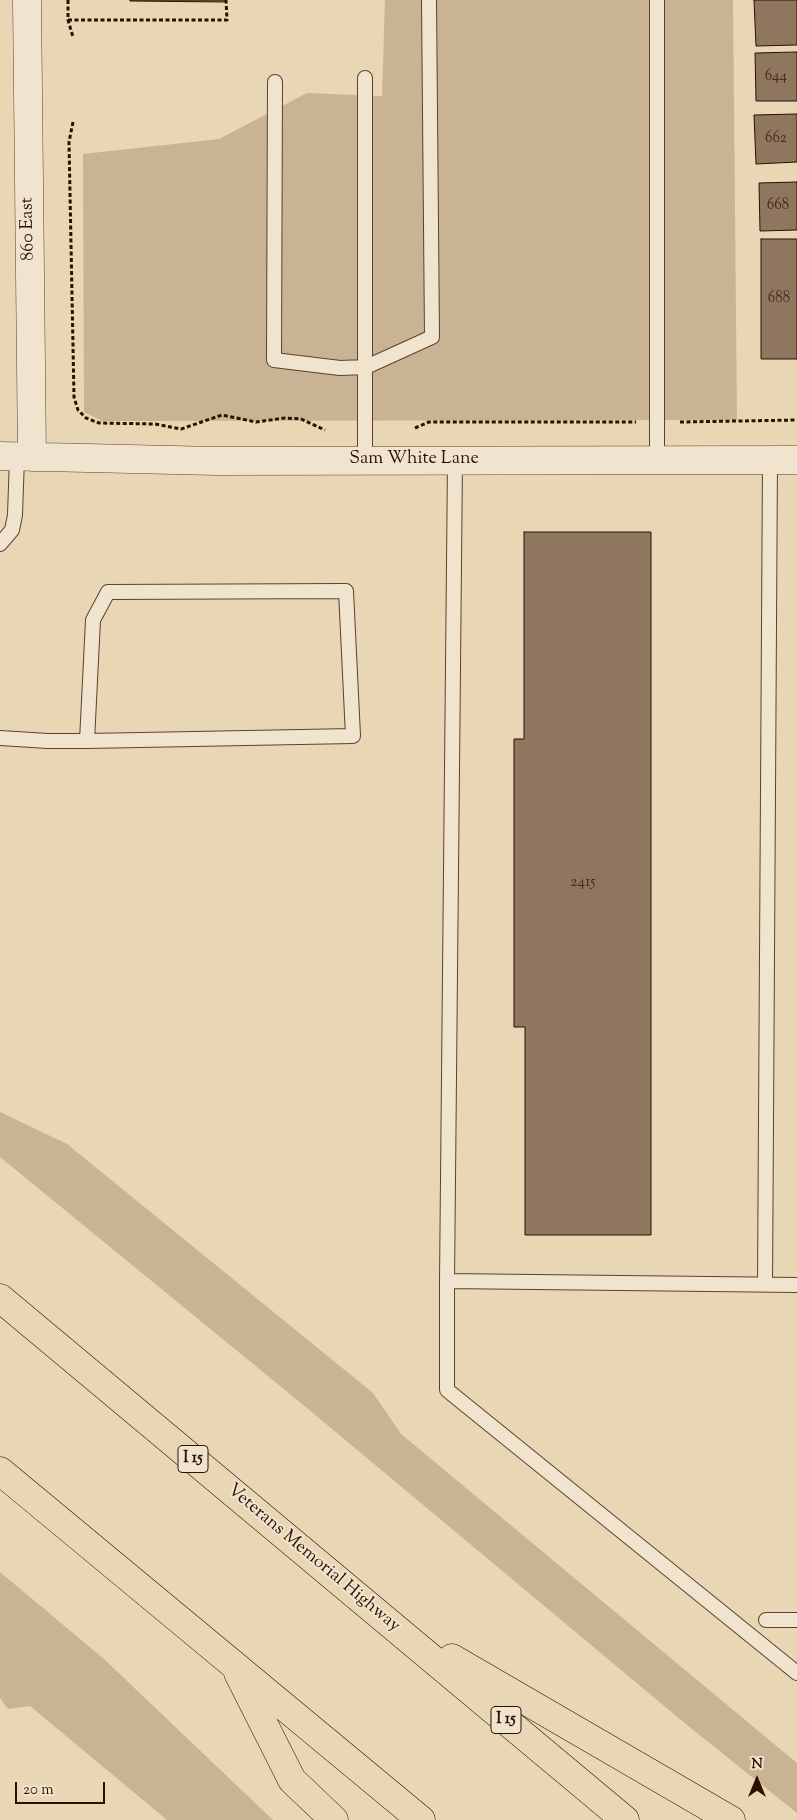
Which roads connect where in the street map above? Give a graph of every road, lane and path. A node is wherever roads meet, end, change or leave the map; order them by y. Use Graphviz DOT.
graph roads {
  1 [pos="27,0"];
  2 [pos="68,0"];
  3 [pos="226,0"];
  4 [pos="429,0"];
  5 [pos="657,0"];
  6 [pos="68,20"];
  7 [pos="73,37"];
  8 [pos="365,78"];
  9 [pos="275,82"];
  10 [pos="73,122"];
  11 [pos="366,367"];
  12 [pos="797,420"];
  13 [pos="657,422"];
  14 [pos="416,428"];
  15 [pos="325,430"];
  16 [pos="16,457"];
  17 [pos="657,459"];
  18 [pos="365,460"];
  19 [pos="454,460"];
  20 [pos="770,460"];
  21 [pos="797,460"];
  22 [pos="0,544"];
  23 [pos="0,738"];
  24 [pos="88,740"];
  25 [pos="446,1281"];
  26 [pos="764,1284"];
  27 [pos="797,1285"];
  28 [pos="0,1298"];
  29 [pos="0,1471"];
  30 [pos="386,1620"];
  31 [pos="766,1620"];
  32 [pos="797,1620"];
  33 [pos="233,1663"];
  34 [pos="797,1673"];
  35 [pos="334,1820"];
  36 [pos="421,1820"];
  37 [pos="626,1820"];
  38 [pos="731,1820"];
  1 -- 16 [label="street, 860 East"];
  2 -- 6 [label="path"];
  3 -- 6 [label="path"];
  4 -- 11 [label="lane"];
  5 -- 13 [label="lane"];
  6 -- 7 [label="path"];
  8 -- 11 [label="lane"];
  9 -- 11 [label="lane"];
  10 -- 15 [label="path"];
  11 -- 18 [label="lane"];
  12 -- 13 [label="path"];
  13 -- 14 [label="path"];
  13 -- 17 [label="lane"];
  16 -- 18 [label="street, Sam White Lane"];
  16 -- 22 [label="lane"];
  17 -- 19 [label="street, Sam White Lane"];
  17 -- 20 [label="street, Sam White Lane"];
  18 -- 19 [label="street, Sam White Lane"];
  19 -- 25 [label="lane"];
  20 -- 21 [label="street, Sam White Lane"];
  20 -- 26 [label="lane"];
  23 -- 24 [label="lane"];
  24 -- 24 [label="lane"];
  25 -- 26 [label="lane"];
  25 -- 34 [label="lane"];
  26 -- 27 [label="lane"];
  28 -- 30 [label="highway, Veterans Memorial Highway / I 15"];
  29 -- 33 [label="highway"];
  30 -- 37 [label="highway, Veterans Memorial Highway / I 15"];
  30 -- 38 [label="highway"];
  31 -- 32 [label="lane"];
  33 -- 35 [label="highway"];
  33 -- 36 [label="highway"];
}
